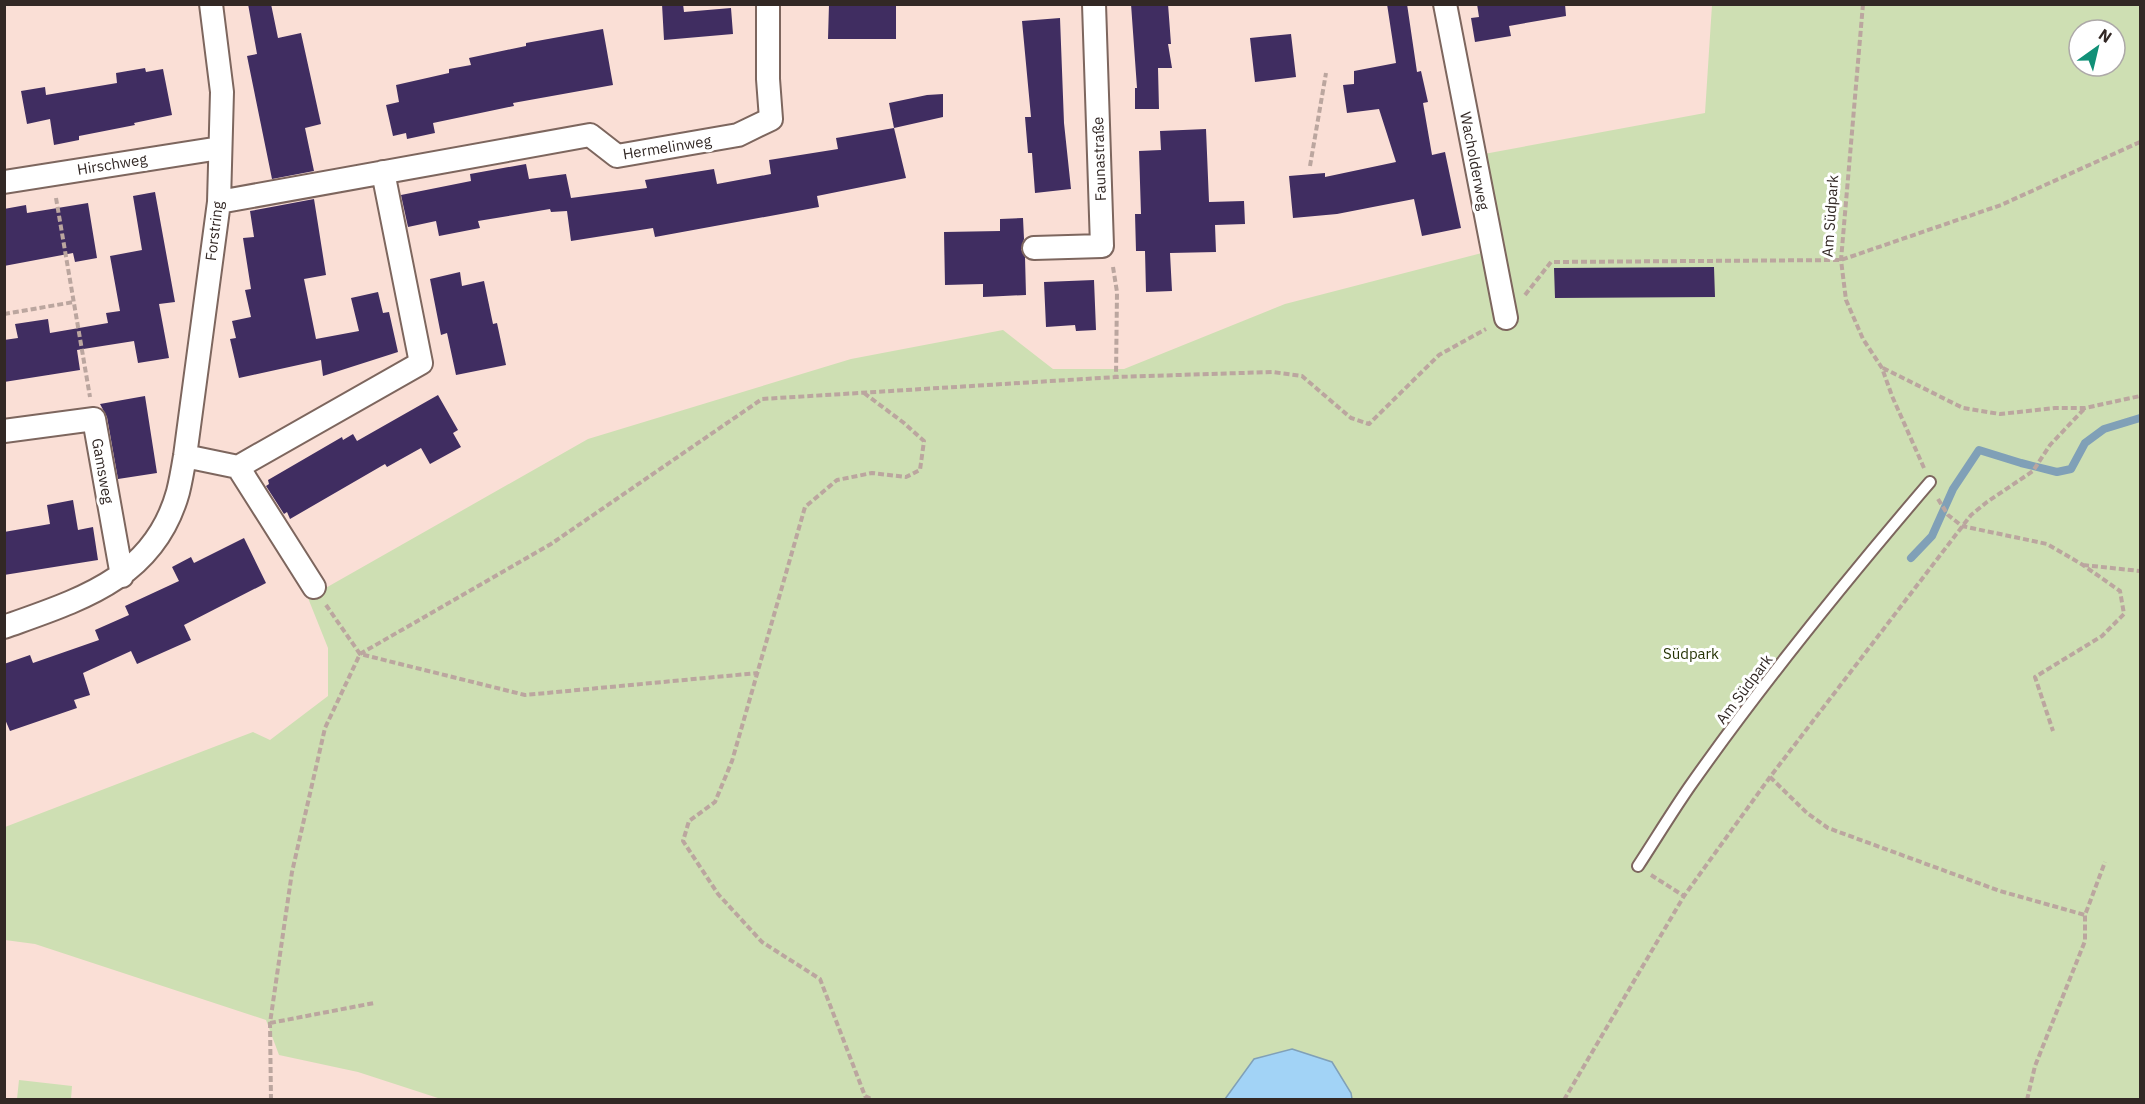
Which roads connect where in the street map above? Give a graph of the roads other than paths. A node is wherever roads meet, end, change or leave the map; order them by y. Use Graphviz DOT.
graph roads {
  1 [pos="211,4"];
  2 [pos="768,4"];
  3 [pos="1094,4"];
  4 [pos="1445,4"];
  5 [pos="220,148"];
  6 [pos="383,172"];
  7 [pos="4,182"];
  8 [pos="219,202"];
  9 [pos="1034,248"];
  10 [pos="1506,318"];
  11 [pos="4,431"];
  12 [pos="185,456"];
  13 [pos="238,467"];
  14 [pos="1930,482"];
  15 [pos="122,576"];
  16 [pos="314,587"];
  17 [pos="4,627"];
  18 [pos="1638,866"];
  1 -- 5 [label="street, Forstring"];
  2 -- 6 [label="street, Hermelinweg"];
  3 -- 9 [label="street, Faunastraße"];
  4 -- 10 [label="street, Wacholderweg"];
  5 -- 7 [label="street, Hirschweg"];
  5 -- 8 [label="street, Forstring"];
  6 -- 8 [label="street, Hermelinweg"];
  6 -- 13 [label="street"];
  8 -- 12 [label="street, Forstring"];
  11 -- 15 [label="street, Gamsweg"];
  12 -- 13 [label="street"];
  12 -- 15 [label="street, Forstring"];
  13 -- 16 [label="street"];
  14 -- 18 [label="lane, Am Südpark"];
  15 -- 17 [label="street, Forstring"];
}
